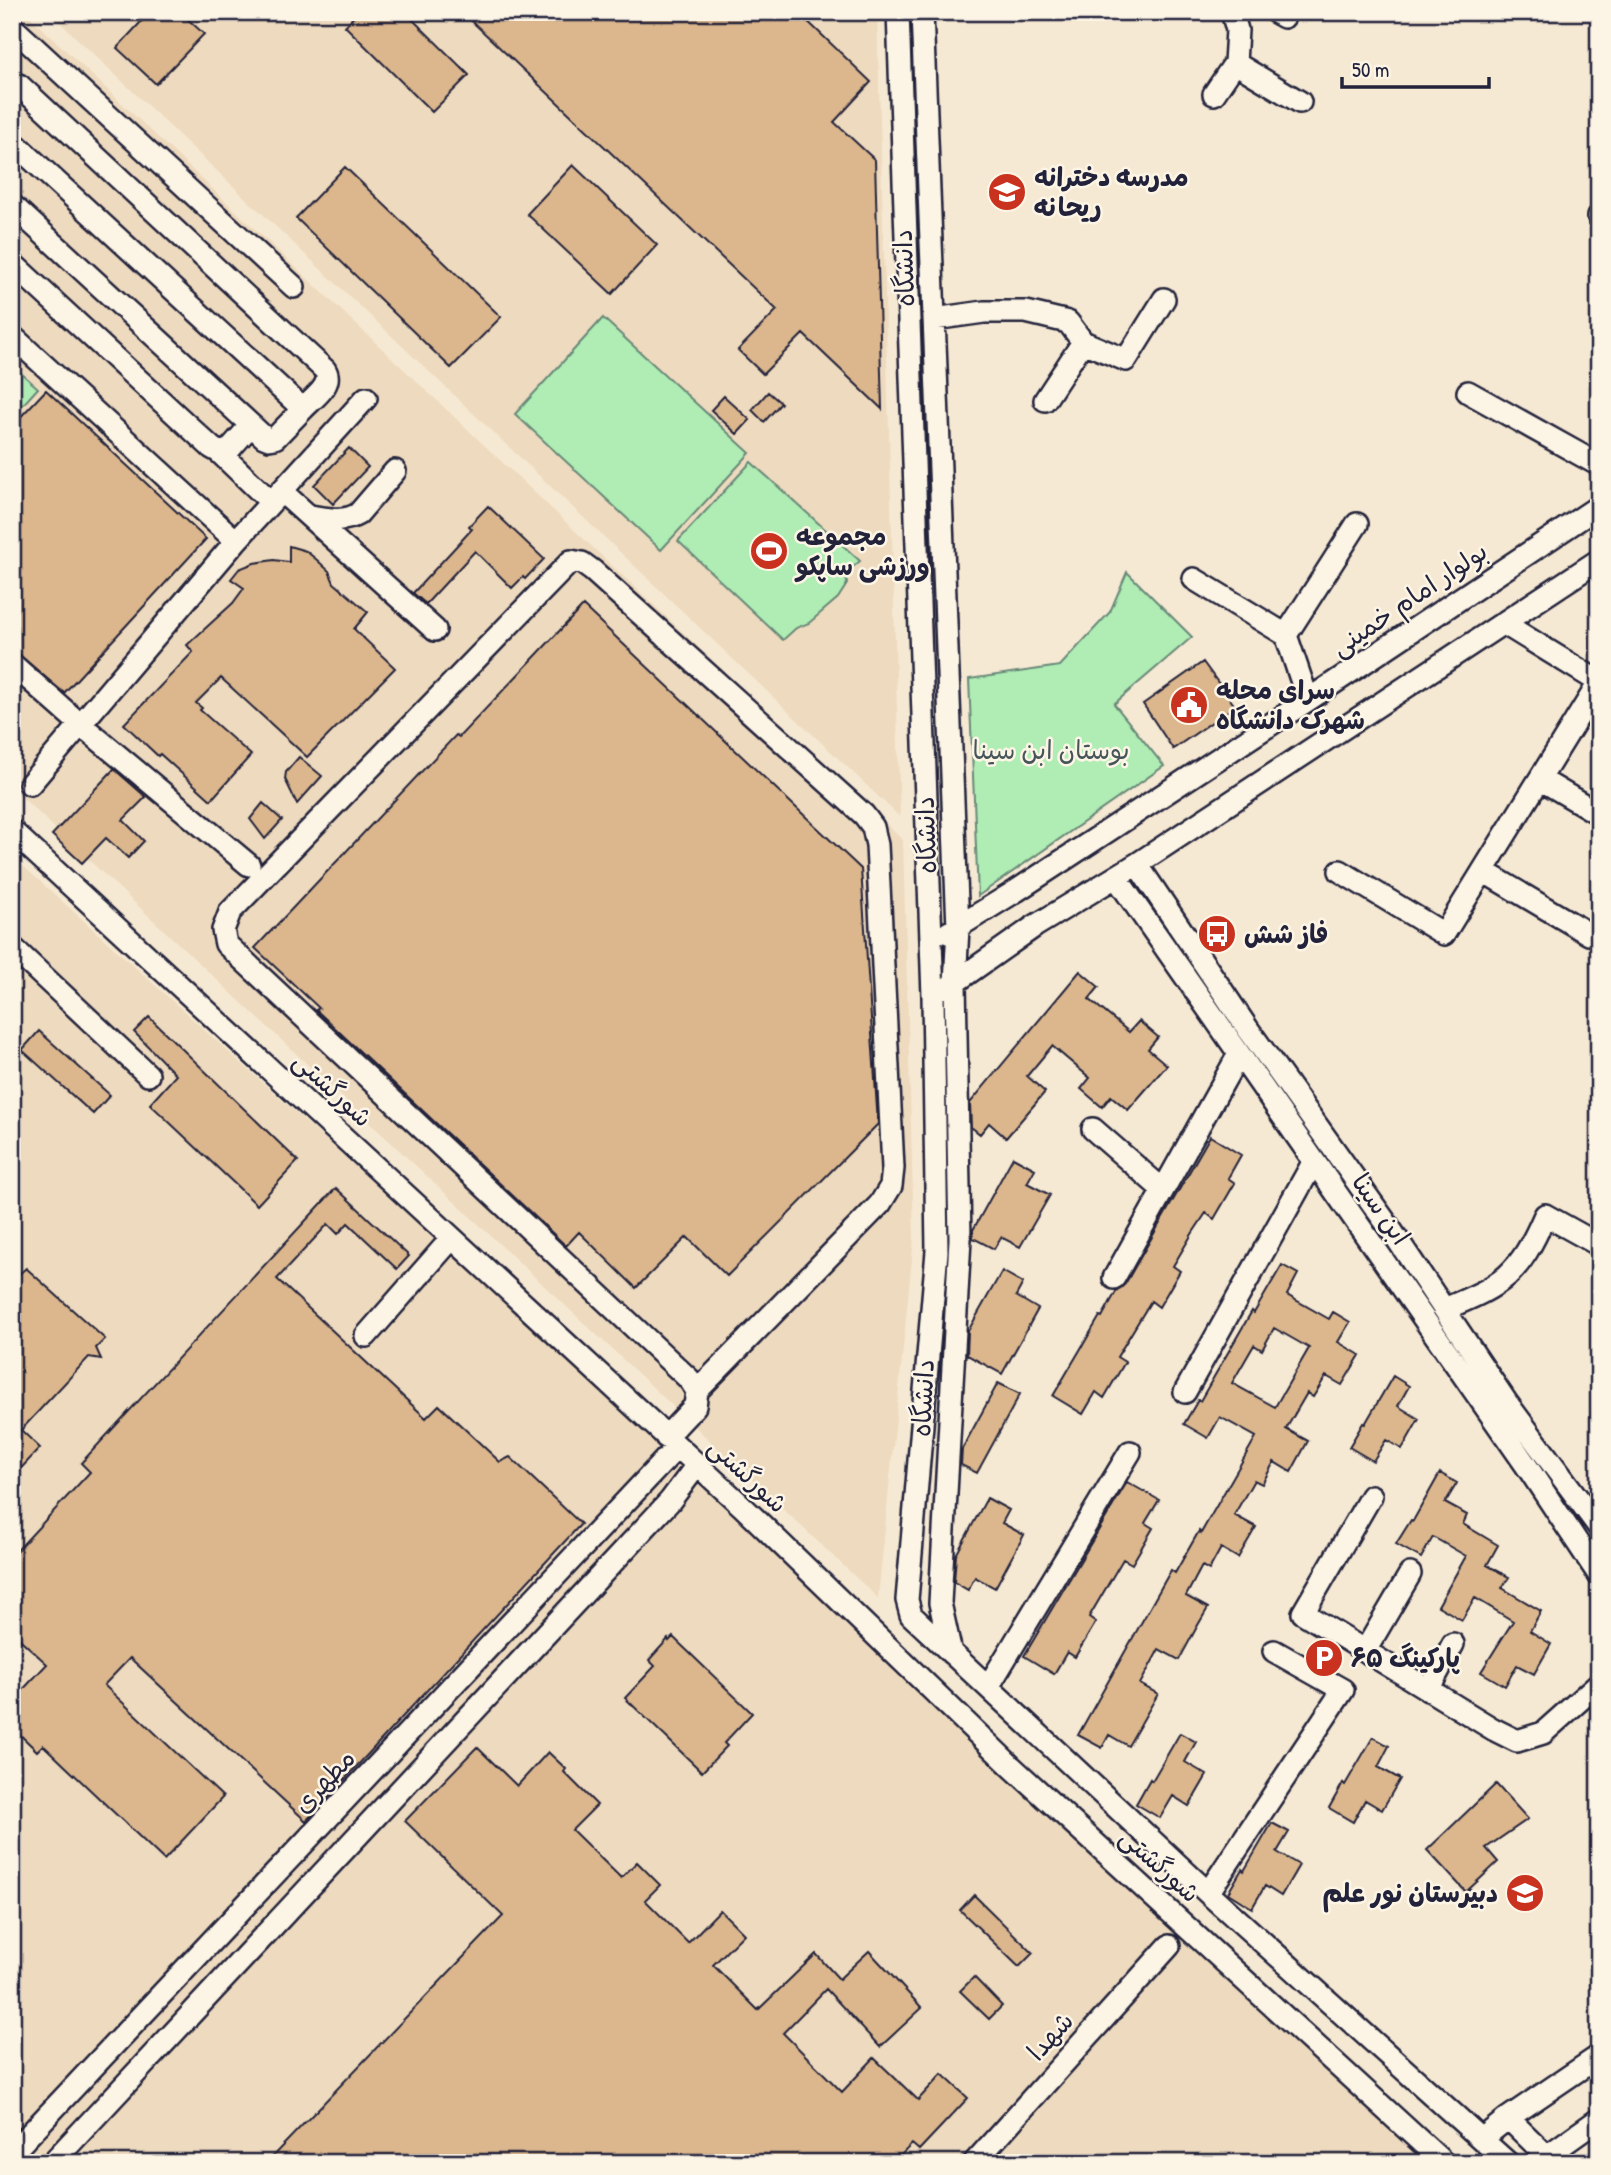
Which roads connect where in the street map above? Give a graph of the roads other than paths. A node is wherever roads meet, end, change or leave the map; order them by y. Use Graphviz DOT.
graph roads {
  1 [pos="898,12"];
  2 [pos="922,12"];
  3 [pos="1232,12"];
  4 [pos="12,27"];
  5 [pos="1235,63"];
  6 [pos="12,83"];
  7 [pos="1214,94"];
  8 [pos="1300,102"];
  9 [pos="12,141"];
  10 [pos="12,205"];
  11 [pos="12,263"];
  12 [pos="294,287"];
  13 [pos="1164,299"];
  14 [pos="934,319"];
  15 [pos="12,336"];
  16 [pos="1083,342"];
  17 [pos="1468,392"];
  18 [pos="366,398"];
  19 [pos="1045,400"];
  20 [pos="303,409"];
  21 [pos="251,425"];
  22 [pos="219,452"];
  23 [pos="1599,466"];
  24 [pos="395,471"];
  25 [pos="276,496"];
  26 [pos="1599,506"];
  27 [pos="309,516"];
  28 [pos="1357,524"];
  29 [pos="236,541"];
  30 [pos="1599,560"];
  31 [pos="1194,579"];
  32 [pos="1503,623"];
  33 [pos="435,629"];
  34 [pos="1286,635"];
  35 [pos="12,664"];
  36 [pos="1599,683"];
  37 [pos="1308,700"];
  38 [pos="80,724"];
  39 [pos="1540,779"];
  40 [pos="30,784"];
  41 [pos="1599,814"];
  42 [pos="12,831"];
  43 [pos="1137,864"];
  44 [pos="249,865"];
  45 [pos="1340,871"];
  46 [pos="1483,871"];
  47 [pos="1116,877"];
  48 [pos="958,928"];
  49 [pos="1589,934"];
  50 [pos="931,941"];
  51 [pos="12,947"];
  52 [pos="955,984"];
  53 [pos="933,996"];
  54 [pos="1239,1054"];
  55 [pos="148,1075"];
  56 [pos="1093,1129"];
  57 [pos="1314,1161"];
  58 [pos="1163,1191"];
  59 [pos="452,1238"];
  60 [pos="1599,1245"];
  61 [pos="1114,1278"];
  62 [pos="1444,1309"];
  63 [pos="366,1336"];
  64 [pos="697,1391"];
  65 [pos="1185,1392"];
  66 [pos="671,1442"];
  67 [pos="1130,1452"];
  68 [pos="697,1465"];
  69 [pos="1371,1496"];
  70 [pos="1599,1527"];
  71 [pos="1410,1574"];
  72 [pos="1599,1575"];
  73 [pos="1453,1644"];
  74 [pos="1273,1651"];
  75 [pos="1365,1651"];
  76 [pos="951,1653"];
  77 [pos="1599,1683"];
  78 [pos="988,1687"];
  79 [pos="1429,1690"];
  80 [pos="1208,1893"];
  81 [pos="1168,1946"];
  82 [pos="1599,2056"];
  83 [pos="1508,2118"];
  84 [pos="1599,2119"];
  85 [pos="1483,2138"];
  86 [pos="12,2153"];
  87 [pos="1546,2160"];
  88 [pos="52,2163"];
  89 [pos="974,2163"];
  90 [pos="1444,2163"];
  91 [pos="1508,2163"];
  1 -- 50 [label="street, دانشگاه"];
  2 -- 14 [label="street, دانشگاه"];
  3 -- 5 [label="street"];
  4 -- 12 [label="street"];
  5 -- 7 [label="street"];
  5 -- 8 [label="street"];
  6 -- 20 [label="street"];
  9 -- 20 [label="street"];
  10 -- 21 [label="street"];
  11 -- 22 [label="street"];
  13 -- 16 [label="street"];
  14 -- 16 [label="street"];
  14 -- 48 [label="street, دانشگاه"];
  15 -- 29 [label="street"];
  16 -- 19 [label="street"];
  17 -- 23 [label="street"];
  18 -- 25 [label="street"];
  20 -- 21 [label="street"];
  21 -- 22 [label="street"];
  22 -- 25 [label="street"];
  24 -- 27 [label="street"];
  25 -- 27 [label="street"];
  25 -- 29 [label="street"];
  26 -- 37 [label="street, بولوار امام خمینی"];
  27 -- 33 [label="street"];
  28 -- 34 [label="street"];
  29 -- 38 [label="street"];
  30 -- 32 [label="street"];
  31 -- 34 [label="street"];
  32 -- 36 [label="street"];
  32 -- 43 [label="street"];
  34 -- 37 [label="street"];
  35 -- 38 [label="street"];
  36 -- 39 [label="street"];
  37 -- 48 [label="street, بولوار امام خمینی"];
  38 -- 40 [label="street"];
  38 -- 44 [label="street"];
  39 -- 41 [label="street"];
  39 -- 46 [label="street"];
  42 -- 59 [label="street, شورگشتی"];
  43 -- 47 [label="street"];
  43 -- 62 [label="street, ابن سینا"];
  45 -- 46 [label="street"];
  46 -- 49 [label="street"];
  47 -- 52 [label="street"];
  47 -- 54 [label="street, ابن سینا"];
  48 -- 50 [label="street, بولوار امام خمینی"];
  48 -- 52 [label="street, دانشگاه"];
  50 -- 53 [label="street, دانشگاه"];
  51 -- 55 [label="street"];
  52 -- 53 [label="street"];
  52 -- 76 [label="street, دانشگاه"];
  53 -- 76 [label="street, دانشگاه"];
  54 -- 57 [label="street, ابن سینا"];
  54 -- 58 [label="street"];
  56 -- 58 [label="street"];
  57 -- 65 [label="street"];
  57 -- 72 [label="street, ابن سینا"];
  58 -- 61 [label="street"];
  59 -- 63 [label="street"];
  59 -- 66 [label="street, شورگشتی"];
  60 -- 62 [label="street"];
  62 -- 70 [label="street, ابن سینا"];
  64 -- 64 [label="street, مطهری"];
  64 -- 66 [label="street, مطهری"];
  66 -- 68 [label="street, شورگشتی"];
  66 -- 86 [label="street, مطهری"];
  67 -- 78 [label="street"];
  68 -- 88 [label="street"];
  68 -- 90 [label="street, شورگشتی"];
  69 -- 75 [label="street"];
  71 -- 75 [label="street"];
  73 -- 79 [label="street"];
  74 -- 80 [label="street"];
  75 -- 79 [label="street"];
  76 -- 78 [label="street"];
  77 -- 79 [label="street"];
  78 -- 80 [label="street"];
  80 -- 85 [label="street"];
  81 -- 89 [label="street, شهدا"];
  82 -- 83 [label="street"];
  83 -- 85 [label="street"];
  83 -- 87 [label="street"];
  84 -- 87 [label="street"];
  85 -- 91 [label="street"];
}
